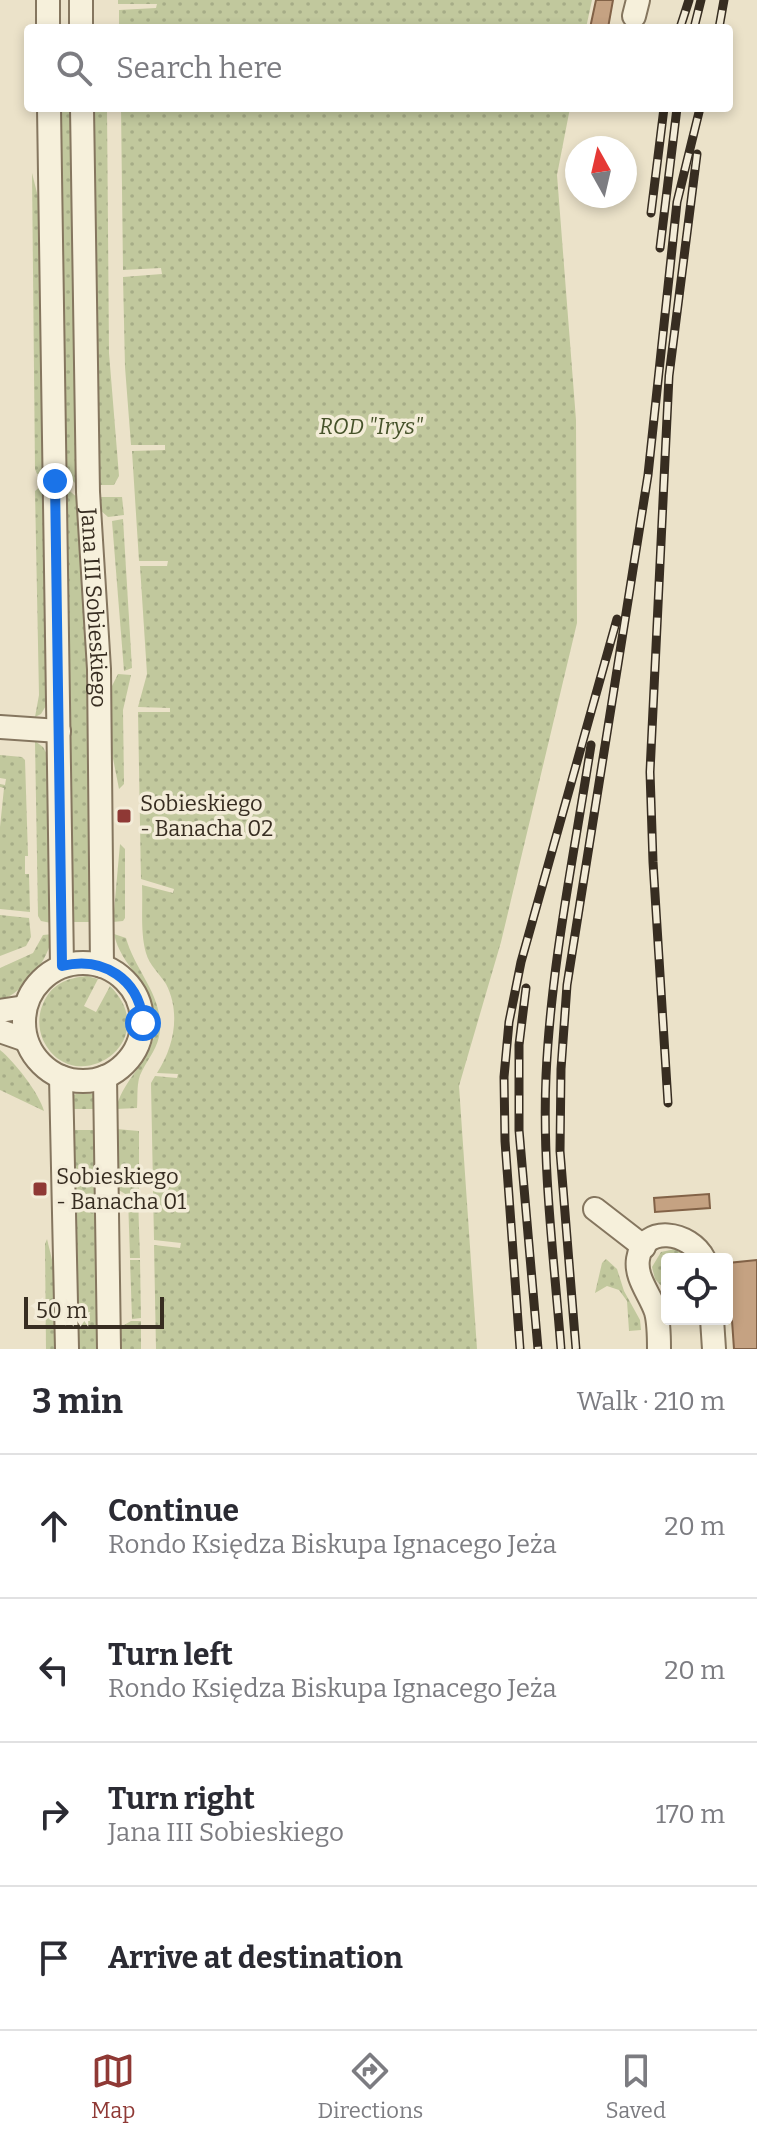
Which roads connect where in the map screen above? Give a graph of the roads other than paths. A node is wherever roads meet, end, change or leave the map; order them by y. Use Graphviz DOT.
graph roads {
  1 [pos="48,0"];
  2 [pos="81,0"];
  3 [pos="48,24"];
  4 [pos="81,24"];
  5 [pos="49,112"];
  6 [pos="82,112"];
  7 [pos="0,727"];
  8 [pos="59,731"];
  9 [pos="62,966"];
  10 [pos="102,966"];
  11 [pos="25,1007"];
  12 [pos="0,1011"];
  13 [pos="0,1031"];
  14 [pos="26,1040"];
  15 [pos="61,1077"];
  16 [pos="105,1077"];
  17 [pos="595,1209"];
  18 [pos="644,1247"];
  19 [pos="700,1253"];
  20 [pos="712,1325"];
  21 [pos="67,1349"];
  22 [pos="109,1349"];
  23 [pos="659,1349"];
  24 [pos="714,1349"];
  1 -- 3 [label="street"];
  2 -- 4 [label="street"];
  5 -- 8 [label="street, Jana III Sobieskiego"];
  6 -- 10 [label="street, Jana III Sobieskiego"];
  7 -- 8 [label="street"];
  8 -- 9 [label="street, Jana III Sobieskiego"];
  9 -- 10 [label="street"];
  9 -- 11 [label="street"];
  10 -- 16 [label="street"];
  11 -- 12 [label="street"];
  11 -- 14 [label="street"];
  13 -- 14 [label="street"];
  14 -- 15 [label="street"];
  15 -- 16 [label="street"];
  15 -- 21 [label="street"];
  16 -- 22 [label="street"];
  17 -- 18 [label="street"];
  18 -- 19 [label="street"];
  18 -- 23 [label="street"];
  20 -- 24 [label="street"];
}
